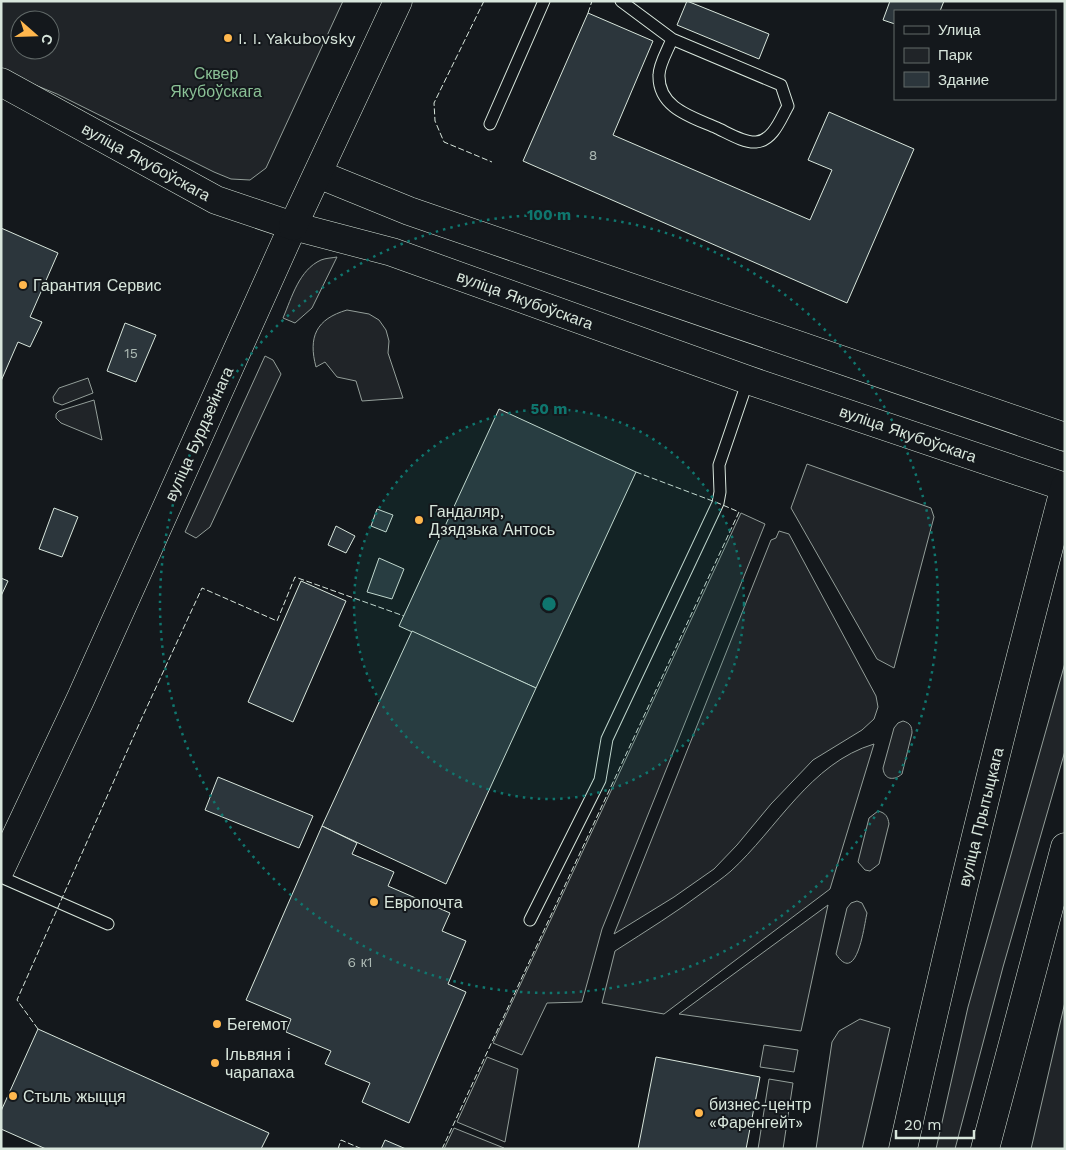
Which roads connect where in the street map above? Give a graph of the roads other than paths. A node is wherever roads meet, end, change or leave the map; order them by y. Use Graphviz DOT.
graph roads {
  1 [pos="398,1"];
  2 [pos="544,1"];
  3 [pos="622,1"];
  4 [pos="672,39"];
  5 [pos="1,82"];
  6 [pos="490,124"];
  7 [pos="318,174"];
  8 [pos="293,226"];
  9 [pos="748,380"];
  10 [pos="1065,437"];
  11 [pos="1065,487"];
  12 [pos="1065,847"];
  13 [pos="1,868"];
  14 [pos="1,877"];
  15 [pos="530,920"];
  16 [pos="108,924"];
  17 [pos="903,1149"];
  18 [pos="985,1149"];
  1 -- 7 [label="main road, вуліца Бурдзейнага"];
  2 -- 6 [label="lane"];
  3 -- 4 [label="lane"];
  4 -- 4 [label="lane"];
  5 -- 8 [label="main road, вуліца Якубоўскага"];
  7 -- 8 [label="main road, вуліца Бурдзейнага"];
  7 -- 10 [label="main road"];
  8 -- 9 [label="main road, вуліца Якубоўскага"];
  8 -- 13 [label="main road, вуліца Бурдзейнага"];
  9 -- 11 [label="main road, вуліца Якубоўскага"];
  9 -- 15 [label="lane"];
  11 -- 17 [label="main road, вуліца Прытыцкага"];
  12 -- 18 [label="main road"];
  14 -- 16 [label="lane"];
}
